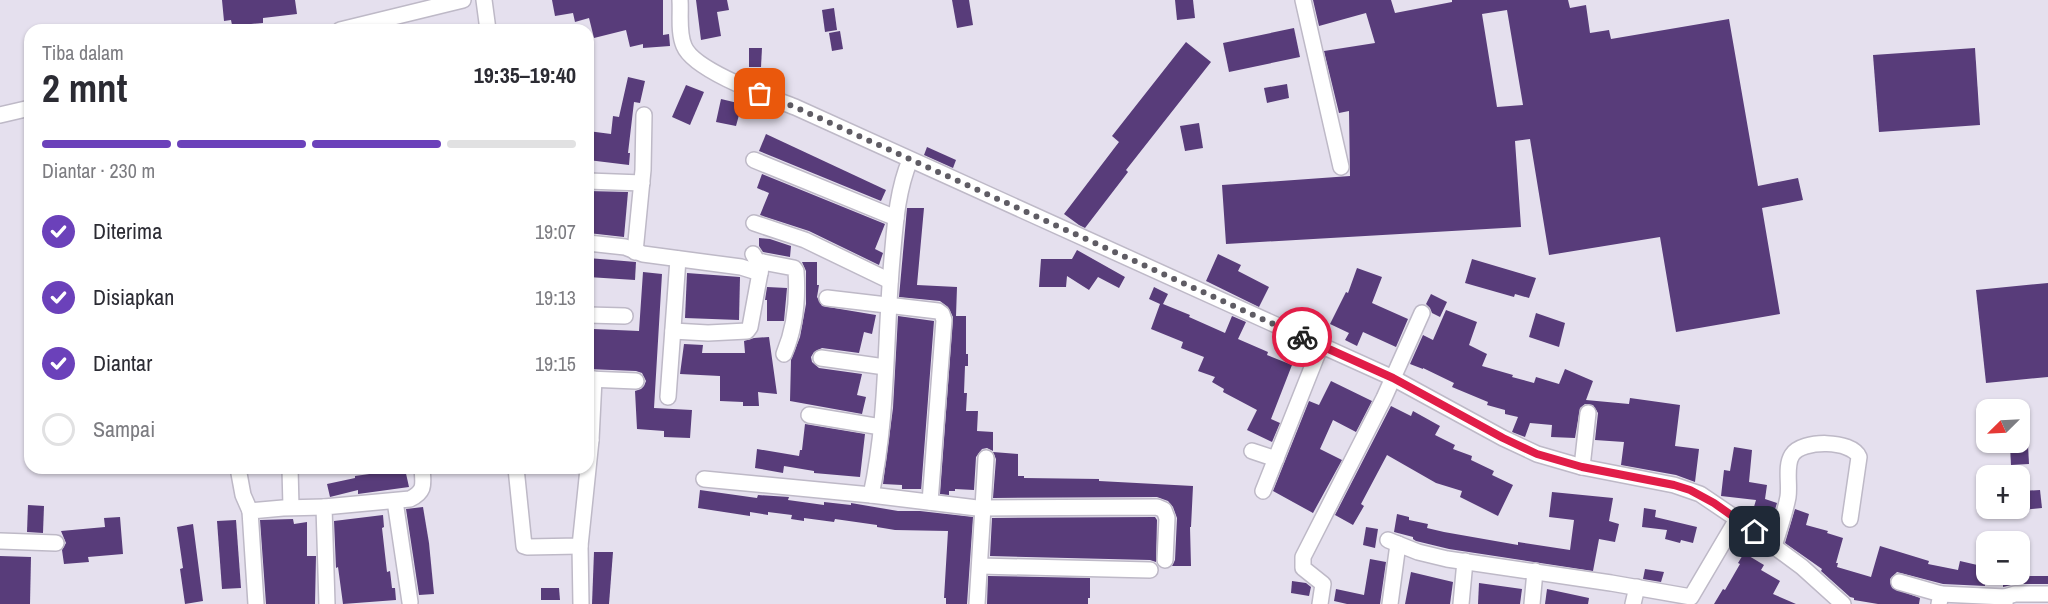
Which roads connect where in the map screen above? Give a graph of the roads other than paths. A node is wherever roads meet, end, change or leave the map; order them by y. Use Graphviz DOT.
graph roads {
  1 [pos="484,0"];
  2 [pos="680,0"];
  3 [pos="1303,0"];
  4 [pos="458,1"];
  5 [pos="364,24"];
  6 [pos="487,24"];
  7 [pos="24,109"];
  8 [pos="0,115"];
  9 [pos="645,115"];
  10 [pos="754,160"];
  11 [pos="908,164"];
  12 [pos="1341,167"];
  13 [pos="594,181"];
  14 [pos="642,183"];
  15 [pos="896,218"];
  16 [pos="754,223"];
  17 [pos="594,244"];
  18 [pos="635,252"];
  19 [pos="678,259"];
  20 [pos="758,263"];
  21 [pos="890,281"];
  22 [pos="827,298"];
  23 [pos="889,305"];
  24 [pos="1422,314"];
  25 [pos="594,315"];
  26 [pos="625,316"];
  27 [pos="673,331"];
  28 [pos="1318,352"];
  29 [pos="784,354"];
  30 [pos="821,358"];
  31 [pos="885,367"];
  32 [pos="594,379"];
  33 [pos="636,381"];
  34 [pos="1389,388"];
  35 [pos="668,397"];
  36 [pos="1588,412"];
  37 [pos="809,416"];
  38 [pos="881,427"];
  39 [pos="1252,451"];
  40 [pos="986,458"];
  41 [pos="1276,459"];
  42 [pos="1582,467"];
  43 [pos="239,474"];
  44 [pos="290,474"];
  45 [pos="422,474"];
  46 [pos="517,474"];
  47 [pos="586,474"];
  48 [pos="704,479"];
  49 [pos="1263,491"];
  50 [pos="871,495"];
  51 [pos="395,501"];
  52 [pos="930,502"];
  53 [pos="291,507"];
  54 [pos="324,507"];
  55 [pos="983,508"];
  56 [pos="250,511"];
  57 [pos="1737,519"];
  58 [pos="1850,519"];
  59 [pos="0,540"];
  60 [pos="56,543"];
  61 [pos="580,546"];
  62 [pos="1774,546"];
  63 [pos="1165,560"];
  64 [pos="1465,561"];
  65 [pos="980,566"];
  66 [pos="1150,570"];
  67 [pos="1535,572"];
  68 [pos="1899,582"];
  69 [pos="1637,587"];
  70 [pos="2048,594"];
  71 [pos="1940,599"];
  72 [pos="1692,600"];
  73 [pos="2005,601"];
  74 [pos="410,602"];
  75 [pos="256,604"];
  76 [pos="327,604"];
  77 [pos="581,604"];
  78 [pos="977,604"];
  79 [pos="1320,604"];
  80 [pos="1389,604"];
  81 [pos="1461,604"];
  82 [pos="1532,604"];
  83 [pos="1633,604"];
  84 [pos="1843,604"];
  1 -- 6 [label="street"];
  2 -- 11 [label="street"];
  3 -- 12 [label="street"];
  4 -- 5 [label="street"];
  7 -- 8 [label="street"];
  9 -- 14 [label="street"];
  10 -- 15 [label="street"];
  11 -- 15 [label="street"];
  11 -- 28 [label="street"];
  13 -- 14 [label="street"];
  14 -- 18 [label="street"];
  15 -- 21 [label="street"];
  16 -- 21 [label="street"];
  17 -- 18 [label="street"];
  18 -- 19 [label="street"];
  19 -- 20 [label="street"];
  19 -- 27 [label="street"];
  20 -- 27 [label="street"];
  20 -- 29 [label="street"];
  21 -- 23 [label="street"];
  22 -- 23 [label="street"];
  23 -- 31 [label="street"];
  23 -- 52 [label="street"];
  24 -- 34 [label="street"];
  25 -- 26 [label="street"];
  27 -- 35 [label="street"];
  28 -- 34 [label="street"];
  28 -- 41 [label="street"];
  30 -- 31 [label="street"];
  31 -- 38 [label="street"];
  32 -- 33 [label="street"];
  34 -- 42 [label="street"];
  34 -- 79 [label="street"];
  36 -- 42 [label="street"];
  37 -- 38 [label="street"];
  38 -- 50 [label="street"];
  39 -- 41 [label="street"];
  40 -- 55 [label="street"];
  41 -- 49 [label="street"];
  42 -- 57 [label="street"];
  43 -- 56 [label="street"];
  44 -- 53 [label="street"];
  45 -- 51 [label="street"];
  46 -- 61 [label="street"];
  47 -- 61 [label="street"];
  48 -- 50 [label="street"];
  50 -- 52 [label="street"];
  51 -- 54 [label="street"];
  51 -- 74 [label="street"];
  52 -- 55 [label="street"];
  53 -- 54 [label="street"];
  53 -- 56 [label="street"];
  54 -- 76 [label="street"];
  55 -- 63 [label="street"];
  55 -- 65 [label="street"];
  56 -- 75 [label="street"];
  57 -- 62 [label="street"];
  57 -- 72 [label="street"];
  58 -- 62 [label="street"];
  59 -- 60 [label="street"];
  61 -- 77 [label="street"];
  62 -- 84 [label="street"];
  64 -- 67 [label="street"];
  64 -- 80 [label="street"];
  64 -- 81 [label="street"];
  65 -- 66 [label="street"];
  65 -- 78 [label="street"];
  67 -- 69 [label="street"];
  67 -- 82 [label="street"];
  68 -- 71 [label="street"];
  69 -- 72 [label="street"];
  69 -- 83 [label="street"];
  70 -- 73 [label="street"];
  71 -- 73 [label="street"];
}
